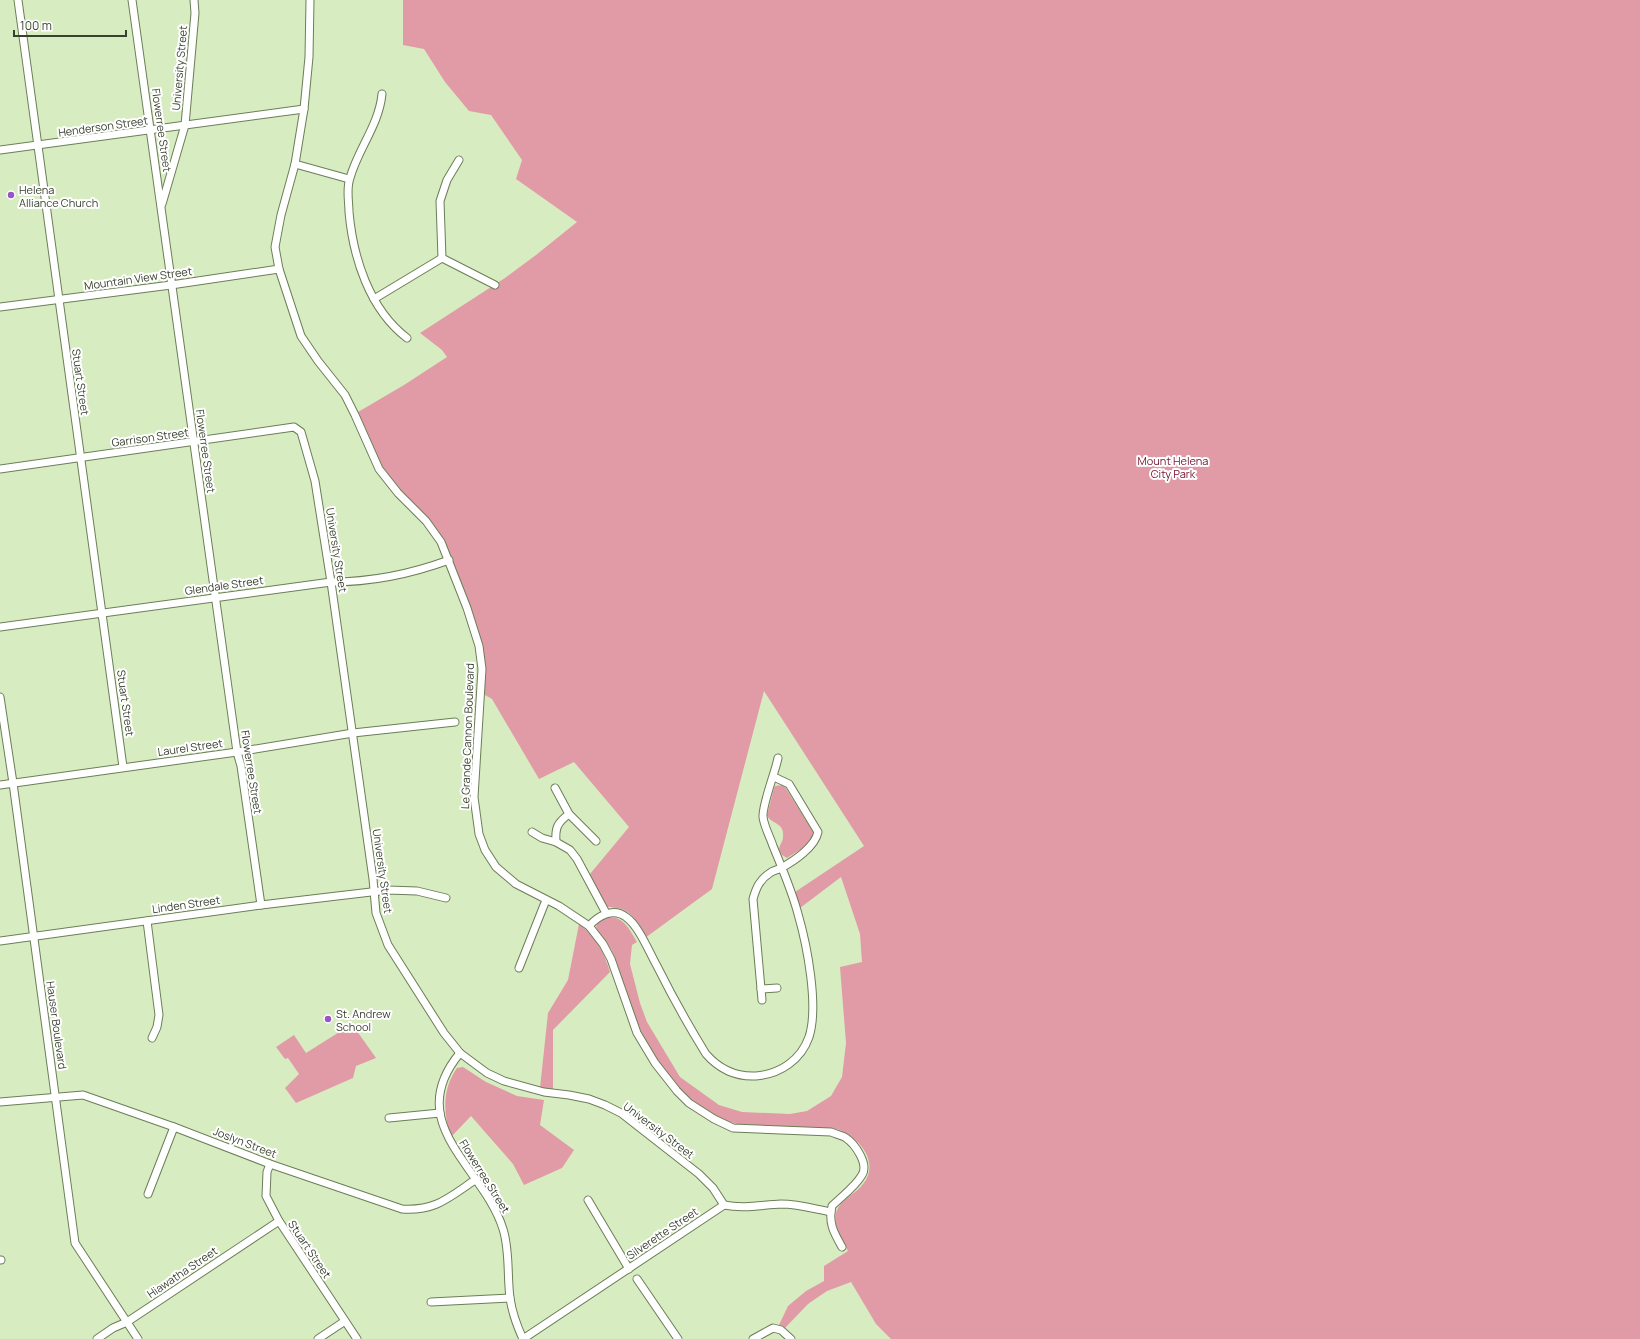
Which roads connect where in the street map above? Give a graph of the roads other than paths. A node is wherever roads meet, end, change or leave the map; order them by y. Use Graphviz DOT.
graph roads {
  1 [pos="18,0"];
  2 [pos="132,0"];
  3 [pos="194,0"];
  4 [pos="310,0"];
  5 [pos="382,94"];
  6 [pos="304,109"];
  7 [pos="185,125"];
  8 [pos="151,130"];
  9 [pos="38,146"];
  10 [pos="0,150"];
  11 [pos="459,160"];
  12 [pos="295,164"];
  13 [pos="350,178"];
  14 [pos="161,208"];
  15 [pos="442,258"];
  16 [pos="279,269"];
  17 [pos="171,285"];
  18 [pos="495,285"];
  19 [pos="374,299"];
  20 [pos="59,300"];
  21 [pos="0,307"];
  22 [pos="407,338"];
  23 [pos="301,432"];
  24 [pos="194,442"];
  25 [pos="81,458"];
  26 [pos="0,469"];
  27 [pos="449,560"];
  28 [pos="331,582"];
  29 [pos="215,597"];
  30 [pos="102,613"];
  31 [pos="0,627"];
  32 [pos="0,697"];
  33 [pos="454,722"];
  34 [pos="353,733"];
  35 [pos="237,752"];
  36 [pos="778,758"];
  37 [pos="123,767"];
  38 [pos="774,777"];
  39 [pos="13,783"];
  40 [pos="0,785"];
  41 [pos="555,788"];
  42 [pos="569,814"];
  43 [pos="532,832"];
  44 [pos="596,841"];
  45 [pos="556,842"];
  46 [pos="782,868"];
  47 [pos="375,892"];
  48 [pos="446,898"];
  49 [pos="546,900"];
  50 [pos="261,905"];
  51 [pos="606,913"];
  52 [pos="147,920"];
  53 [pos="589,926"];
  54 [pos="34,936"];
  55 [pos="0,941"];
  56 [pos="519,968"];
  57 [pos="777,988"];
  58 [pos="761,989"];
  59 [pos="762,1000"];
  60 [pos="152,1038"];
  61 [pos="460,1053"];
  62 [pos="56,1097"];
  63 [pos="0,1102"];
  64 [pos="440,1113"];
  65 [pos="389,1118"];
  66 [pos="174,1127"];
  67 [pos="270,1164"];
  68 [pos="475,1180"];
  69 [pos="148,1194"];
  70 [pos="588,1200"];
  71 [pos="724,1206"];
  72 [pos="831,1212"];
  73 [pos="279,1222"];
  74 [pos="842,1247"];
  75 [pos="629,1269"];
  76 [pos="637,1279"];
  77 [pos="510,1298"];
  78 [pos="431,1302"];
  79 [pos="345,1321"];
  80 [pos="127,1322"];
  81 [pos="97,1339"];
  82 [pos="138,1339"];
  83 [pos="318,1339"];
  84 [pos="357,1339"];
  85 [pos="523,1339"];
  86 [pos="678,1339"];
  87 [pos="753,1339"];
  88 [pos="791,1339"];
  1 -- 9 [label="street, Stuart Street"];
  2 -- 8 [label="street, Flowerree Street"];
  3 -- 7 [label="street, University Street"];
  4 -- 6 [label="street, Le Grande Cannon Boulevard"];
  5 -- 13 [label="street"];
  6 -- 7 [label="street, Henderson Street"];
  6 -- 12 [label="street, Le Grande Cannon Boulevard"];
  7 -- 8 [label="street, Henderson Street"];
  7 -- 14 [label="street, University Street"];
  8 -- 9 [label="street, Henderson Street"];
  8 -- 14 [label="street, Flowerree Street"];
  9 -- 10 [label="street, Henderson Street"];
  9 -- 20 [label="street, Stuart Street"];
  11 -- 15 [label="street"];
  12 -- 13 [label="street"];
  12 -- 16 [label="street, Le Grande Cannon Boulevard"];
  13 -- 19 [label="street"];
  14 -- 17 [label="street, Flowerree Street"];
  15 -- 18 [label="street"];
  15 -- 19 [label="street"];
  16 -- 17 [label="street, Mountain View Street"];
  16 -- 27 [label="street, Le Grande Cannon Boulevard"];
  17 -- 20 [label="street, Mountain View Street"];
  17 -- 24 [label="street, Flowerree Street"];
  19 -- 22 [label="street"];
  20 -- 21 [label="street, Mountain View Street"];
  20 -- 25 [label="street, Stuart Street"];
  23 -- 24 [label="street, Garrison Street"];
  23 -- 28 [label="street, University Street"];
  24 -- 25 [label="street, Garrison Street"];
  24 -- 29 [label="street, Flowerree Street"];
  25 -- 26 [label="street, Garrison Street"];
  25 -- 30 [label="street, Stuart Street"];
  27 -- 28 [label="street, Glendale Street"];
  27 -- 49 [label="street, Le Grande Cannon Boulevard"];
  28 -- 29 [label="street, Glendale Street"];
  28 -- 34 [label="street, University Street"];
  29 -- 30 [label="street, Glendale Street"];
  29 -- 35 [label="street, Flowerree Street"];
  30 -- 31 [label="street, Glendale Street"];
  30 -- 37 [label="street, Stuart Street"];
  32 -- 39 [label="street, Hauser Boulevard"];
  33 -- 34 [label="street, Laurel Street"];
  34 -- 35 [label="street, Laurel Street"];
  34 -- 47 [label="street, University Street"];
  35 -- 37 [label="street, Laurel Street"];
  35 -- 50 [label="street, Flowerree Street"];
  36 -- 38 [label="street"];
  37 -- 39 [label="street, Laurel Street"];
  38 -- 46 [label="street"];
  38 -- 46 [label="street"];
  39 -- 40 [label="street, Laurel Street"];
  39 -- 54 [label="street, Hauser Boulevard"];
  41 -- 42 [label="street"];
  42 -- 44 [label="street"];
  42 -- 45 [label="street"];
  43 -- 45 [label="street"];
  45 -- 51 [label="street"];
  46 -- 51 [label="street"];
  46 -- 58 [label="street"];
  47 -- 48 [label="street, Linden Street"];
  47 -- 50 [label="street, Linden Street"];
  47 -- 61 [label="street, University Street"];
  49 -- 53 [label="street, Le Grande Cannon Boulevard"];
  49 -- 56 [label="street"];
  50 -- 52 [label="street, Linden Street"];
  51 -- 53 [label="street"];
  52 -- 54 [label="street, Linden Street"];
  52 -- 60 [label="street"];
  53 -- 72 [label="street, Le Grande Cannon Boulevard"];
  54 -- 55 [label="street, Linden Street"];
  54 -- 62 [label="street, Hauser Boulevard"];
  57 -- 58 [label="street"];
  58 -- 59 [label="street"];
  61 -- 64 [label="street, Flowerree Street"];
  61 -- 71 [label="street, University Street"];
  62 -- 63 [label="street, Joslyn Street"];
  62 -- 66 [label="street, Joslyn Street"];
  62 -- 80 [label="street, Hauser Boulevard"];
  64 -- 65 [label="street"];
  64 -- 68 [label="street, Flowerree Street"];
  66 -- 67 [label="street, Joslyn Street"];
  66 -- 69 [label="street"];
  67 -- 68 [label="street, Joslyn Street"];
  67 -- 73 [label="street, Stuart Street"];
  68 -- 77 [label="street, Flowerree Street"];
  70 -- 75 [label="street"];
  71 -- 72 [label="street"];
  71 -- 75 [label="street, Silverette Street"];
  72 -- 74 [label="street"];
  73 -- 79 [label="street, Stuart Street"];
  73 -- 80 [label="street, Hiawatha Street"];
  75 -- 85 [label="street, Silverette Street"];
  76 -- 86 [label="street"];
  77 -- 78 [label="street"];
  77 -- 85 [label="street, Flowerree Street"];
  79 -- 83 [label="street"];
  79 -- 84 [label="street, Stuart Street"];
  80 -- 81 [label="street, Hiawatha Street"];
  80 -- 82 [label="street, Hauser Boulevard"];
  87 -- 88 [label="street"];
}
